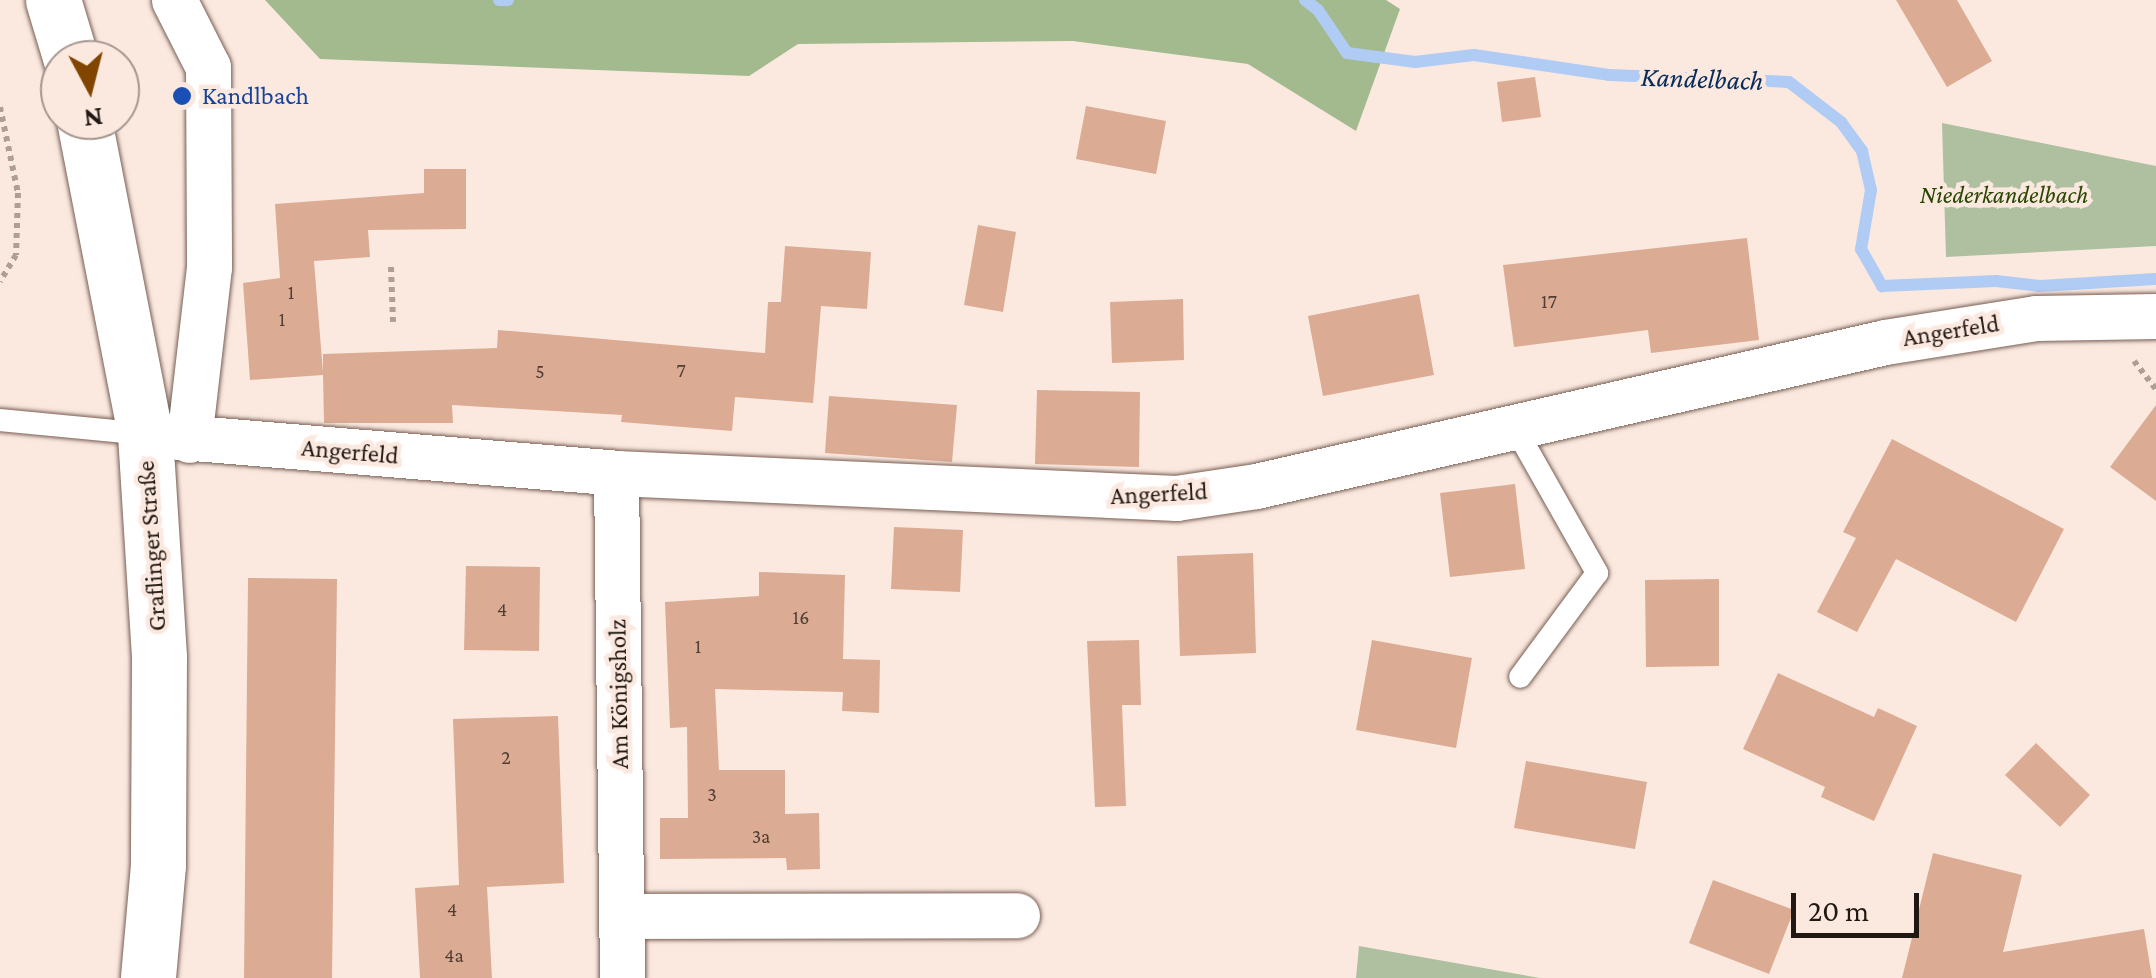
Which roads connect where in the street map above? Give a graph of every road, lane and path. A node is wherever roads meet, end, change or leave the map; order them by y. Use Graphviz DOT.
graph roads {
  1 [pos="53,0"];
  2 [pos="174,0"];
  3 [pos="64,40"];
  4 [pos="0,107"];
  5 [pos="89,140"];
  6 [pos="391,267"];
  7 [pos="0,282"];
  8 [pos="2156,316"];
  9 [pos="393,322"];
  10 [pos="0,420"];
  11 [pos="1514,426"];
  12 [pos="167,437"];
  13 [pos="616,473"];
  14 [pos="1520,677"];
  15 [pos="1017,915"];
  16 [pos="622,916"];
  17 [pos="148,978"];
  18 [pos="622,978"];
  1 -- 3 [label="main road"];
  2 -- 12 [label="street"];
  4 -- 7 [label="path"];
  5 -- 12 [label="main road, Graflinger Straße"];
  6 -- 9 [label="path"];
  8 -- 11 [label="street, Angerfeld"];
  10 -- 12 [label="lane"];
  11 -- 13 [label="street, Angerfeld"];
  11 -- 14 [label="lane"];
  12 -- 13 [label="street, Angerfeld"];
  12 -- 17 [label="main road, Graflinger Straße"];
  13 -- 16 [label="street, Am Königsholz"];
  15 -- 16 [label="street"];
  16 -- 18 [label="street, Am Königsholz"];
}
